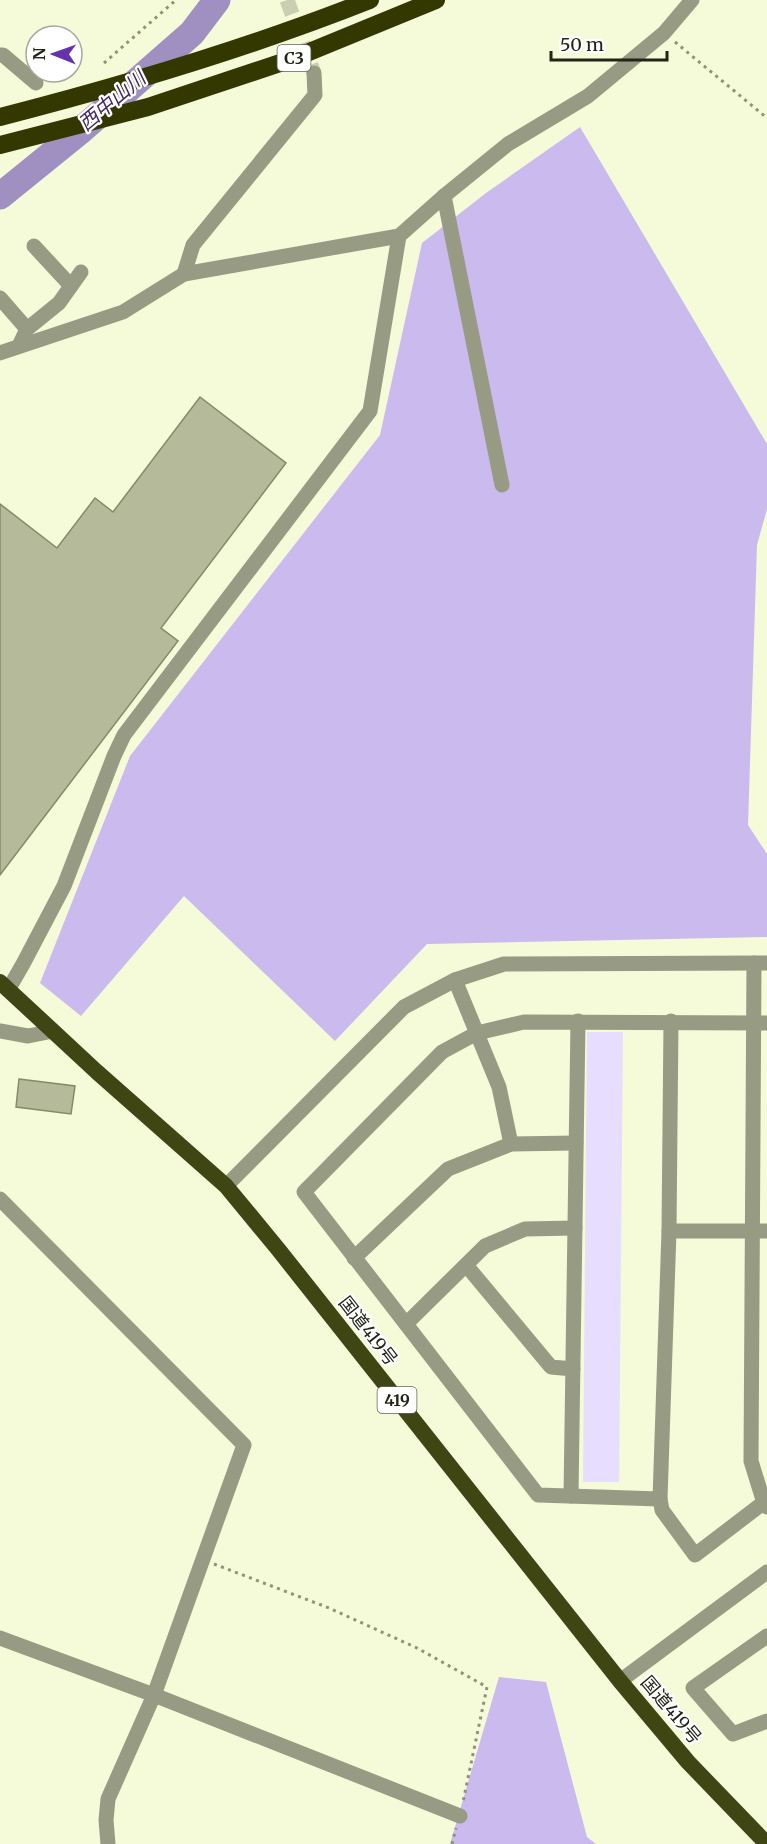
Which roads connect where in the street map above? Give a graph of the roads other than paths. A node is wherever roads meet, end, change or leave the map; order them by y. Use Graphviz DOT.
graph roads {
  1 [pos="370,0"];
  2 [pos="436,0"];
  3 [pos="692,0"];
  4 [pos="0,55"];
  5 [pos="24,73"];
  6 [pos="314,73"];
  7 [pos="0,117"];
  8 [pos="0,146"];
  9 [pos="444,196"];
  10 [pos="399,236"];
  11 [pos="34,246"];
  12 [pos="81,272"];
  13 [pos="184,274"];
  14 [pos="71,286"];
  15 [pos="0,298"];
  16 [pos="27,329"];
  17 [pos="19,346"];
  18 [pos="0,353"];
  19 [pos="502,486"];
  20 [pos="760,963"];
  21 [pos="454,980"];
  22 [pos="4,986"];
  23 [pos="578,1021"];
  24 [pos="671,1021"];
  25 [pos="761,1023"];
  26 [pos="0,1031"];
  27 [pos="53,1031"];
  28 [pos="477,1033"];
  29 [pos="511,1143"];
  30 [pos="576,1143"];
  31 [pos="226,1186"];
  32 [pos="0,1199"];
  33 [pos="575,1228"];
  34 [pos="669,1231"];
  35 [pos="759,1231"];
  36 [pos="354,1258"];
  37 [pos="466,1265"];
  38 [pos="406,1324"];
  39 [pos="573,1369"];
  40 [pos="571,1496"];
  41 [pos="660,1499"];
  42 [pos="766,1504"];
  43 [pos="767,1572"];
  44 [pos="767,1636"];
  45 [pos="0,1638"];
  46 [pos="620,1681"];
  47 [pos="154,1695"];
  48 [pos="767,1721"];
  49 [pos="460,1816"];
  50 [pos="108,1844"];
  51 [pos="767,1844"];
  1 -- 7 [label="highway, C3"];
  2 -- 8 [label="highway, C3"];
  3 -- 9 [label="street"];
  4 -- 5 [label="street"];
  6 -- 13 [label="street"];
  9 -- 10 [label="street"];
  9 -- 19 [label="street"];
  10 -- 13 [label="street"];
  10 -- 22 [label="street"];
  11 -- 14 [label="street"];
  12 -- 14 [label="street"];
  13 -- 17 [label="street"];
  14 -- 16 [label="street"];
  15 -- 16 [label="street"];
  16 -- 17 [label="street"];
  17 -- 18 [label="street"];
  20 -- 21 [label="street"];
  20 -- 25 [label="street"];
  21 -- 28 [label="street"];
  21 -- 31 [label="street"];
  22 -- 27 [label="highway, 国道419号 / 419"];
  23 -- 24 [label="street"];
  23 -- 28 [label="street"];
  23 -- 30 [label="street"];
  24 -- 25 [label="street"];
  24 -- 34 [label="street"];
  25 -- 35 [label="street"];
  26 -- 27 [label="street"];
  27 -- 31 [label="highway, 国道419号 / 419"];
  28 -- 29 [label="street"];
  28 -- 36 [label="street"];
  29 -- 30 [label="street"];
  29 -- 36 [label="street"];
  30 -- 33 [label="street"];
  31 -- 46 [label="highway, 国道419号 / 419"];
  32 -- 47 [label="street"];
  33 -- 37 [label="street"];
  33 -- 39 [label="street"];
  34 -- 35 [label="street"];
  34 -- 41 [label="street"];
  35 -- 42 [label="street"];
  36 -- 38 [label="street"];
  37 -- 38 [label="street"];
  37 -- 39 [label="street"];
  38 -- 40 [label="street"];
  39 -- 40 [label="street"];
  40 -- 41 [label="street"];
  41 -- 42 [label="street"];
  43 -- 46 [label="street"];
  44 -- 48 [label="street"];
  45 -- 47 [label="street"];
  46 -- 51 [label="highway, 国道419号 / 419"];
  47 -- 49 [label="street"];
  47 -- 50 [label="street"];
}
